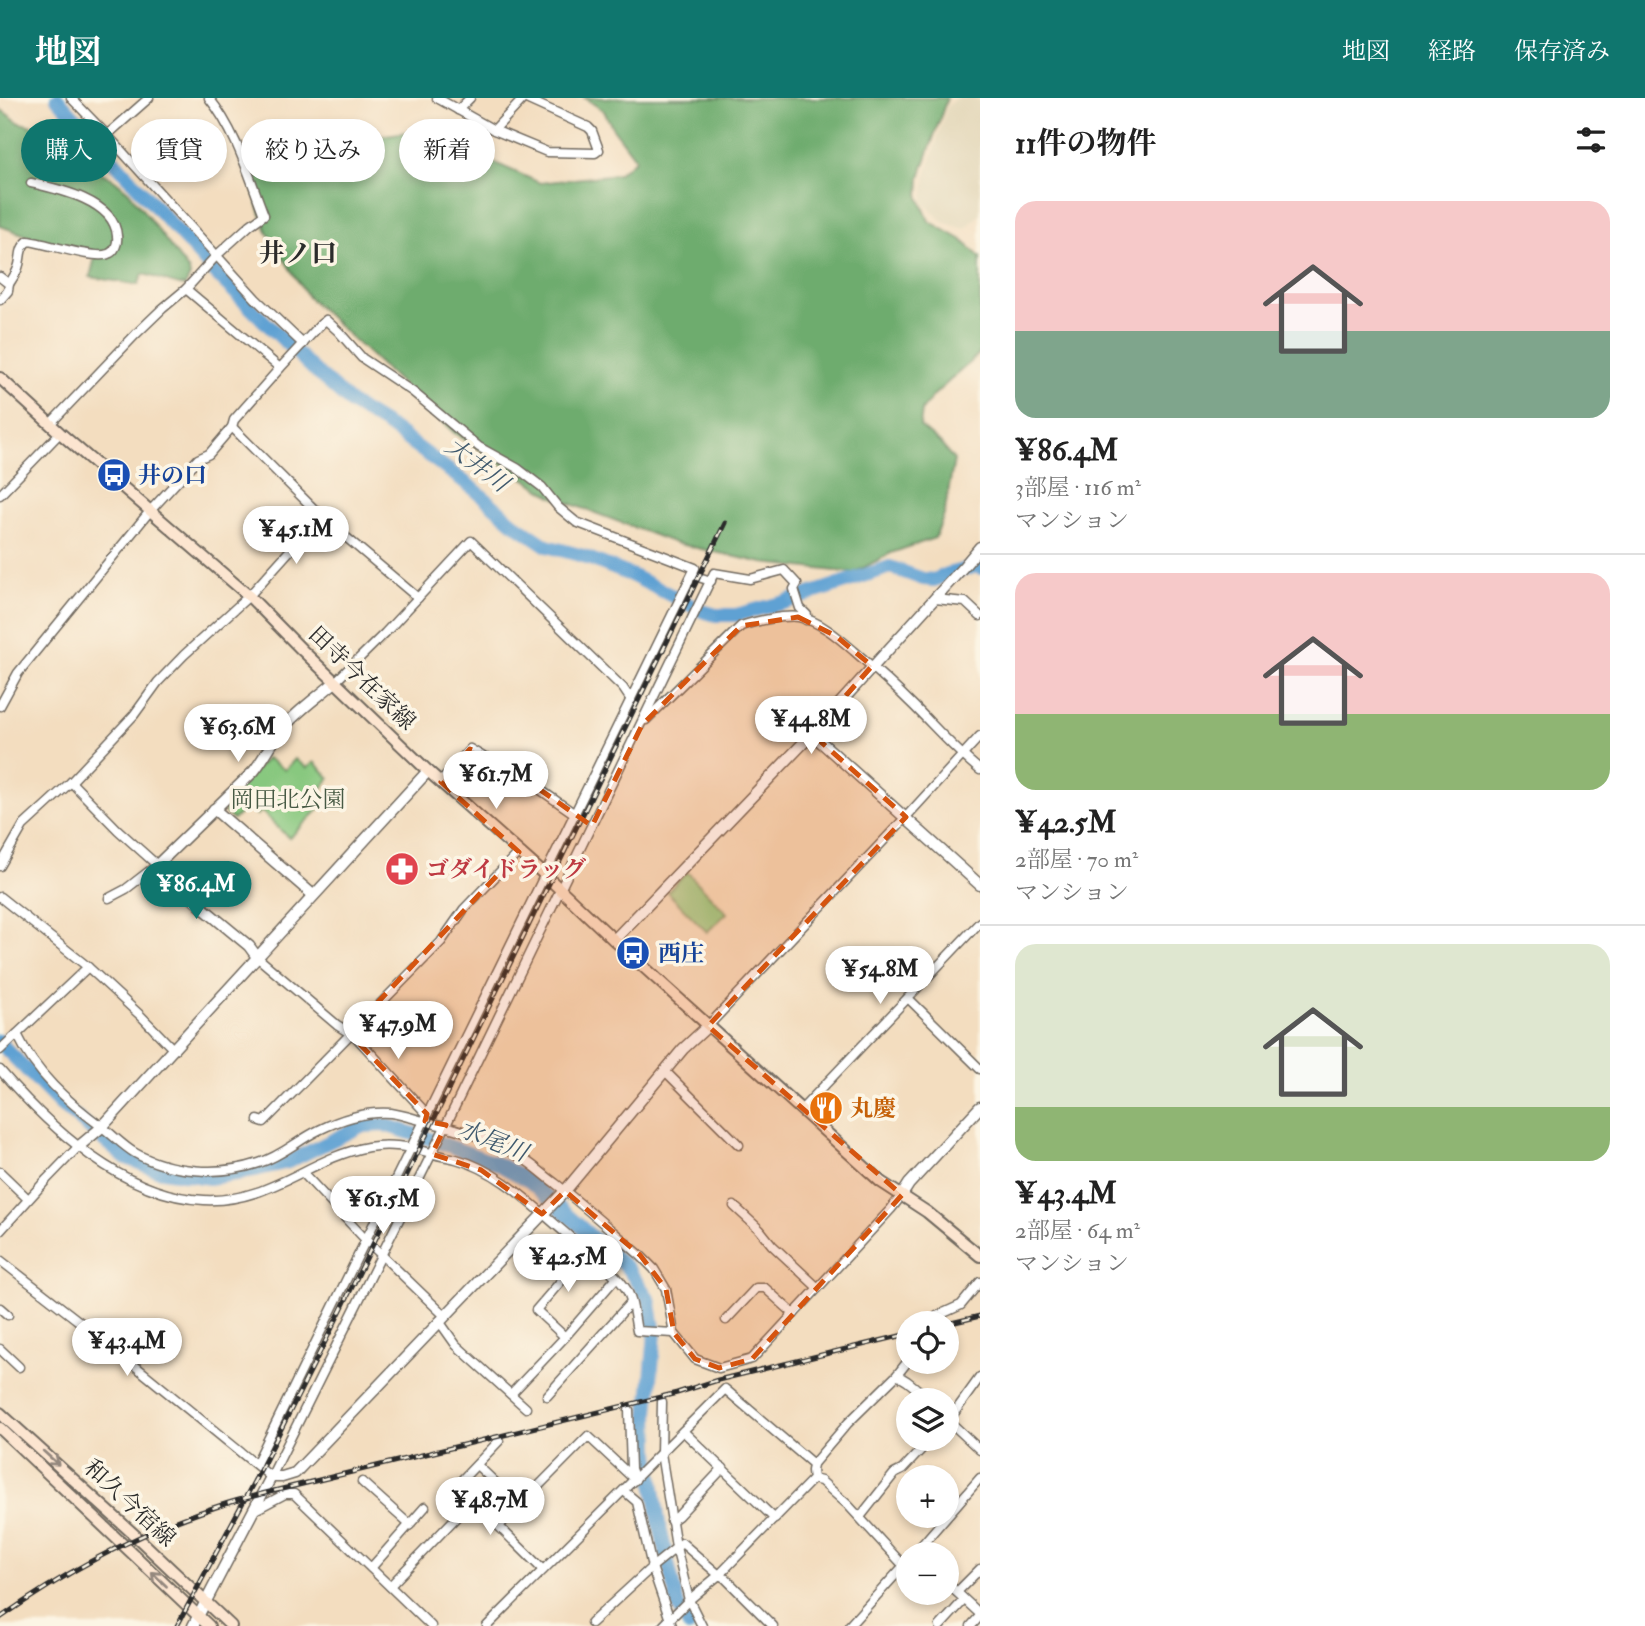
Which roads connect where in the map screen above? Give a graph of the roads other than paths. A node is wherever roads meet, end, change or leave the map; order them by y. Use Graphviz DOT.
graph roads {
  1 [pos="71,98"];
  2 [pos="149,98"];
  3 [pos="209,98"];
  4 [pos="438,98"];
  5 [pos="470,98"];
  6 [pos="524,98"];
  7 [pos="458,110"];
  8 [pos="91,119"];
  9 [pos="474,119"];
  10 [pos="117,126"];
  11 [pos="495,129"];
  12 [pos="495,130"];
  13 [pos="117,146"];
  14 [pos="32,183"];
  15 [pos="216,256"];
  16 [pos="0,278"];
  17 [pos="9,284"];
  18 [pos="186,289"];
  19 [pos="0,300"];
  20 [pos="303,344"];
  21 [pos="280,368"];
  22 [pos="0,378"];
  23 [pos="50,424"];
  24 [pos="232,427"];
  25 [pos="60,433"];
  26 [pos="0,495"];
  27 [pos="150,511"];
  28 [pos="321,516"];
  29 [pos="980,547"];
  30 [pos="692,575"];
  31 [pos="710,581"];
  32 [pos="249,596"];
  33 [pos="418,598"];
  34 [pos="935,598"];
  35 [pos="980,616"];
  36 [pos="806,620"];
  37 [pos="872,666"];
  38 [pos="335,682"];
  39 [pos="4,690"];
  40 [pos="631,700"];
  41 [pos="0,706"];
  42 [pos="642,725"];
  43 [pos="812,733"];
  44 [pos="980,736"];
  45 [pos="962,756"];
  46 [pos="980,770"];
  47 [pos="428,771"];
  48 [pos="71,782"];
  49 [pos="441,782"];
  50 [pos="214,809"];
  51 [pos="575,814"];
  52 [pos="906,817"];
  53 [pos="519,852"];
  54 [pos="157,865"];
  55 [pos="0,866"];
  56 [pos="545,875"];
  57 [pos="980,885"];
  58 [pos="560,890"];
  59 [pos="313,895"];
  60 [pos="0,897"];
  61 [pos="109,898"];
  62 [pos="980,922"];
  63 [pos="614,940"];
  64 [pos="257,957"];
  65 [pos="88,967"];
  66 [pos="908,998"];
  67 [pos="708,1026"];
  68 [pos="349,1033"];
  69 [pos="17,1034"];
  70 [pos="0,1050"];
  71 [pos="174,1050"];
  72 [pos="980,1069"];
  73 [pos="0,1070"];
  74 [pos="665,1071"];
  75 [pos="980,1107"];
  76 [pos="801,1110"];
  77 [pos="426,1118"];
  78 [pos="258,1120"];
  79 [pos="446,1125"];
  80 [pos="102,1127"];
  81 [pos="739,1145"];
  82 [pos="78,1147"];
  83 [pos="411,1147"];
  84 [pos="432,1154"];
  85 [pos="0,1172"];
  86 [pos="303,1173"];
  87 [pos="565,1191"];
  88 [pos="902,1195"];
  89 [pos="28,1199"];
  90 [pos="734,1206"];
  91 [pos="542,1214"];
  92 [pos="0,1231"];
  93 [pos="366,1240"];
  94 [pos="587,1251"];
  95 [pos="382,1254"];
  96 [pos="980,1256"];
  97 [pos="0,1260"];
  98 [pos="616,1278"];
  99 [pos="980,1282"];
  100 [pos="818,1288"];
  101 [pos="631,1303"];
  102 [pos="0,1308"];
  103 [pos="948,1311"];
  104 [pos="794,1314"];
  105 [pos="8,1315"];
  106 [pos="442,1318"];
  107 [pos="726,1320"];
  108 [pos="674,1333"];
  109 [pos="565,1337"];
  110 [pos="0,1349"];
  111 [pos="19,1367"];
  112 [pos="897,1375"];
  113 [pos="980,1377"];
  114 [pos="916,1388"];
  115 [pos="511,1394"];
  116 [pos="547,1396"];
  117 [pos="663,1402"];
  118 [pos="959,1404"];
  119 [pos="526,1408"];
  120 [pos="629,1410"];
  121 [pos="0,1413"];
  122 [pos="0,1428"];
  123 [pos="683,1431"];
  124 [pos="959,1431"];
  125 [pos="499,1441"];
  126 [pos="980,1450"];
  127 [pos="920,1451"];
  128 [pos="661,1453"];
  129 [pos="256,1464"];
  130 [pos="813,1464"];
  131 [pos="477,1465"];
  132 [pos="723,1468"];
  133 [pos="271,1477"];
  134 [pos="980,1478"];
  135 [pos="813,1479"];
  136 [pos="635,1480"];
  137 [pos="362,1482"];
  138 [pos="624,1491"];
  139 [pos="473,1500"];
  140 [pos="519,1505"];
  141 [pos="425,1507"];
  142 [pos="255,1510"];
  143 [pos="860,1517"];
  144 [pos="775,1519"];
  145 [pos="671,1521"];
  146 [pos="410,1525"];
  147 [pos="499,1526"];
  148 [pos="924,1542"];
  149 [pos="676,1547"];
  150 [pos="896,1553"];
  151 [pos="652,1567"];
  152 [pos="371,1568"];
  153 [pos="980,1569"];
  154 [pos="543,1570"];
  155 [pos="896,1574"];
  156 [pos="719,1575"];
  157 [pos="390,1586"];
  158 [pos="959,1590"];
  159 [pos="959,1594"];
  160 [pos="689,1600"];
  161 [pos="964,1600"];
  162 [pos="206,1602"];
  163 [pos="980,1615"];
  164 [pos="196,1621"];
  165 [pos="591,1623"];
  166 [pos="668,1624"];
  167 [pos="209,1626"];
  168 [pos="231,1626"];
  169 [pos="431,1626"];
  170 [pos="487,1626"];
  171 [pos="702,1626"];
  172 [pos="773,1626"];
  173 [pos="849,1626"];
  174 [pos="940,1626"];
  175 [pos="971,1626"];
  1 -- 8 [label="street"];
  2 -- 10 [label="street"];
  3 -- 15 [label="street"];
  4 -- 7 [label="street"];
  5 -- 7 [label="street"];
  6 -- 11 [label="street"];
  6 -- 12 [label="street"];
  7 -- 9 [label="street"];
  13 -- 15 [label="street"];
  14 -- 17 [label="street"];
  15 -- 18 [label="street"];
  15 -- 20 [label="street"];
  16 -- 17 [label="street"];
  17 -- 19 [label="street"];
  18 -- 21 [label="street"];
  18 -- 23 [label="street"];
  20 -- 21 [label="street"];
  20 -- 30 [label="street"];
  21 -- 24 [label="street"];
  22 -- 23 [label="main road, 田寺今在家線"];
  23 -- 25 [label="main road, 田寺今在家線"];
  24 -- 27 [label="street"];
  24 -- 28 [label="street"];
  25 -- 26 [label="street"];
  25 -- 27 [label="main road, 田寺今在家線"];
  27 -- 32 [label="main road, 田寺今在家線"];
  27 -- 39 [label="street"];
  28 -- 32 [label="street"];
  28 -- 33 [label="street"];
  29 -- 34 [label="street"];
  30 -- 31 [label="street"];
  30 -- 40 [label="street"];
  31 -- 36 [label="street"];
  31 -- 42 [label="street"];
  32 -- 38 [label="main road, 田寺今在家線"];
  32 -- 48 [label="street"];
  33 -- 38 [label="street"];
  33 -- 40 [label="street"];
  34 -- 35 [label="street"];
  34 -- 37 [label="street"];
  36 -- 37 [label="street"];
  36 -- 42 [label="street"];
  37 -- 43 [label="street"];
  37 -- 45 [label="street"];
  38 -- 47 [label="main road, 田寺今在家線"];
  38 -- 50 [label="street"];
  39 -- 41 [label="street"];
  40 -- 51 [label="street"];
  42 -- 58 [label="street"];
  43 -- 52 [label="street"];
  43 -- 63 [label="street"];
  44 -- 45 [label="street"];
  45 -- 46 [label="street"];
  45 -- 52 [label="street"];
  47 -- 49 [label="main road, 田寺今在家線"];
  47 -- 59 [label="street"];
  48 -- 54 [label="street"];
  48 -- 55 [label="street"];
  49 -- 51 [label="street"];
  49 -- 53 [label="main road, 田寺今在家線"];
  50 -- 54 [label="street"];
  50 -- 59 [label="street"];
  51 -- 56 [label="street"];
  52 -- 57 [label="street"];
  52 -- 67 [label="street"];
  53 -- 56 [label="main road, 田寺今在家線"];
  53 -- 68 [label="street"];
  54 -- 61 [label="street"];
  54 -- 64 [label="street"];
  56 -- 58 [label="main road, 田寺今在家線"];
  56 -- 77 [label="street"];
  58 -- 63 [label="main road, 田寺今在家線"];
  58 -- 79 [label="street"];
  59 -- 64 [label="street"];
  60 -- 65 [label="street"];
  62 -- 66 [label="street"];
  63 -- 67 [label="main road, 田寺今在家線"];
  64 -- 68 [label="street"];
  64 -- 71 [label="street"];
  65 -- 69 [label="street"];
  65 -- 71 [label="street"];
  66 -- 72 [label="street"];
  66 -- 76 [label="street"];
  67 -- 74 [label="street"];
  67 -- 76 [label="main road, 田寺今在家線"];
  68 -- 77 [label="street"];
  68 -- 78 [label="street"];
  69 -- 70 [label="street"];
  69 -- 80 [label="street"];
  71 -- 80 [label="street"];
  73 -- 82 [label="street"];
  74 -- 81 [label="street"];
  74 -- 87 [label="street"];
  75 -- 88 [label="street"];
  76 -- 88 [label="main road, 田寺今在家線"];
  77 -- 79 [label="street"];
  77 -- 80 [label="street"];
  77 -- 83 [label="street"];
  79 -- 84 [label="street"];
  79 -- 87 [label="street"];
  80 -- 82 [label="street"];
  82 -- 86 [label="street"];
  82 -- 89 [label="street"];
  83 -- 84 [label="street"];
  83 -- 86 [label="street"];
  83 -- 93 [label="street"];
  84 -- 91 [label="street"];
  84 -- 95 [label="street"];
  85 -- 89 [label="street"];
  86 -- 93 [label="street"];
  87 -- 91 [label="street"];
  87 -- 108 [label="street"];
  88 -- 96 [label="main road, 田寺今在家線"];
  88 -- 100 [label="street"];
  89 -- 92 [label="street"];
  90 -- 100 [label="street"];
  91 -- 94 [label="street"];
  91 -- 106 [label="street"];
  93 -- 95 [label="street"];
  93 -- 129 [label="street"];
  94 -- 98 [label="street"];
  94 -- 109 [label="street"];
  95 -- 106 [label="street"];
  95 -- 133 [label="street"];
  97 -- 129 [label="street"];
  98 -- 101 [label="street"];
  98 -- 109 [label="street"];
  99 -- 103 [label="street"];
  100 -- 104 [label="street"];
  101 -- 108 [label="street"];
  101 -- 116 [label="street"];
  102 -- 105 [label="street"];
  104 -- 107 [label="street"];
  104 -- 108 [label="street"];
  106 -- 115 [label="street"];
  106 -- 133 [label="street"];
  109 -- 115 [label="street"];
  110 -- 111 [label="street"];
  112 -- 114 [label="street"];
  112 -- 130 [label="street"];
  113 -- 118 [label="street"];
  115 -- 119 [label="street"];
  117 -- 128 [label="street"];
  120 -- 136 [label="street"];
  121 -- 162 [label="main road, 和久今宿線, one-way"];
  164 -- 122 [label="main road, 和久今宿線, one-way"];
  123 -- 128 [label="street"];
  123 -- 130 [label="street"];
  123 -- 132 [label="street"];
  124 -- 126 [label="street"];
  125 -- 131 [label="street"];
  127 -- 143 [label="street"];
  128 -- 136 [label="street"];
  128 -- 145 [label="street"];
  129 -- 133 [label="street"];
  130 -- 135 [label="street"];
  131 -- 139 [label="street"];
  131 -- 140 [label="street"];
  132 -- 144 [label="street"];
  132 -- 145 [label="street"];
  133 -- 142 [label="street"];
  134 -- 148 [label="street"];
  135 -- 143 [label="street"];
  135 -- 144 [label="street"];
  136 -- 138 [label="street"];
  136 -- 140 [label="street"];
  137 -- 146 [label="street"];
  138 -- 151 [label="street"];
  138 -- 154 [label="street"];
  139 -- 147 [label="street"];
  139 -- 157 [label="street"];
  140 -- 147 [label="street"];
  141 -- 146 [label="street"];
  142 -- 152 [label="street"];
  142 -- 162 [label="street"];
  143 -- 150 [label="street"];
  144 -- 156 [label="street"];
  145 -- 149 [label="street"];
  146 -- 152 [label="street"];
  147 -- 154 [label="street"];
  149 -- 151 [label="street"];
  149 -- 156 [label="street"];
  149 -- 160 [label="street"];
  151 -- 165 [label="street"];
  151 -- 166 [label="street"];
  152 -- 157 [label="street"];
  153 -- 158 [label="street"];
  154 -- 170 [label="street"];
  155 -- 173 [label="street"];
  156 -- 160 [label="street"];
  156 -- 172 [label="street"];
  157 -- 169 [label="street"];
  159 -- 161 [label="street"];
  160 -- 166 [label="street"];
  160 -- 171 [label="street"];
  161 -- 163 [label="street"];
  161 -- 174 [label="street"];
  162 -- 164 [label="street"];
  162 -- 168 [label="main road, 和久今宿線"];
  163 -- 175 [label="street"];
  164 -- 167 [label="main road, 和久今宿線"];
}
